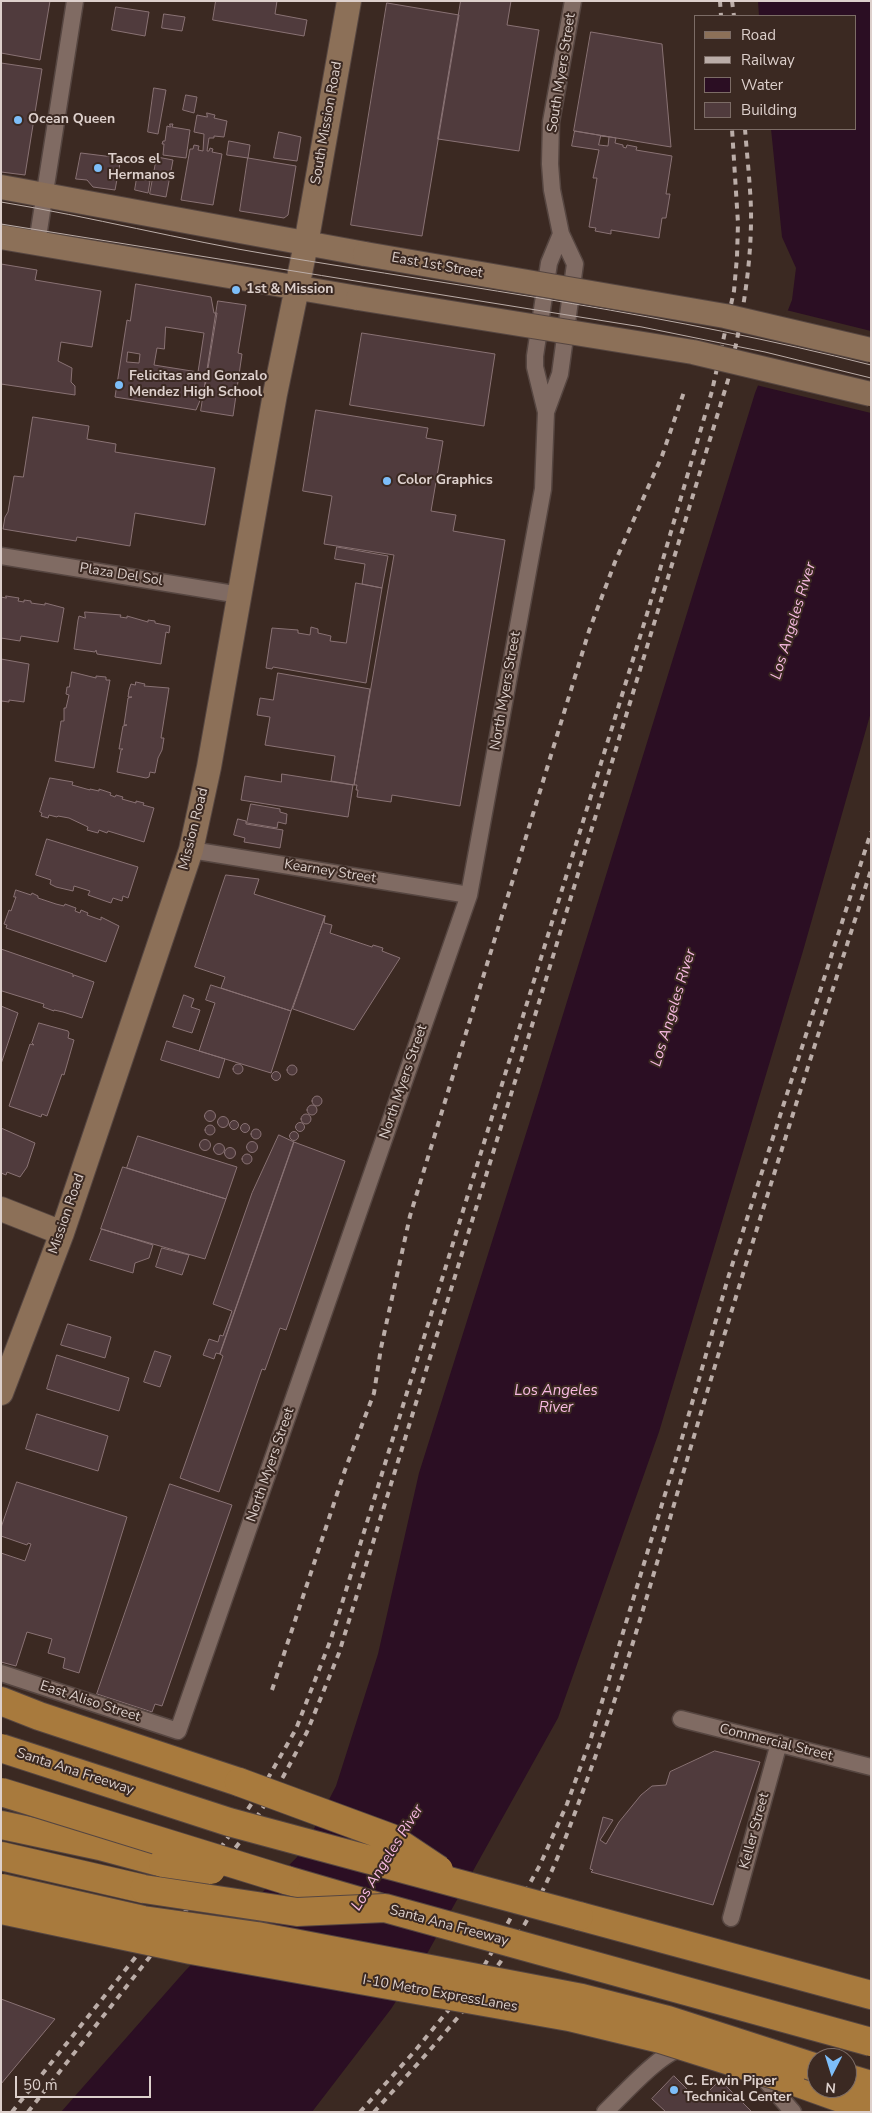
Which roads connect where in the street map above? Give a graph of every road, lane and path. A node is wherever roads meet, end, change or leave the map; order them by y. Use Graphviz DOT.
graph roads {
  1 [pos="76,1"];
  2 [pos="349,1"];
  3 [pos="573,1"];
  4 [pos="1,187"];
  5 [pos="45,195"];
  6 [pos="561,234"];
  7 [pos="1,237"];
  8 [pos="37,243"];
  9 [pos="306,244"];
  10 [pos="297,288"];
  11 [pos="871,350"];
  12 [pos="562,363"];
  13 [pos="871,394"];
  14 [pos="546,412"];
  15 [pos="1,556"];
  16 [pos="240,595"];
  17 [pos="191,850"];
  18 [pos="469,896"];
  19 [pos="1,1209"];
  20 [pos="62,1233"];
  21 [pos="1,1392"];
  22 [pos="1,1673"];
  23 [pos="1,1701"];
  24 [pos="681,1719"];
  25 [pos="178,1731"];
  26 [pos="779,1743"];
  27 [pos="1,1748"];
  28 [pos="871,1766"];
  29 [pos="1,1792"];
  30 [pos="1,1824"];
  31 [pos="1,1856"];
  32 [pos="286,1880"];
  33 [pos="459,1883"];
  34 [pos="1,1888"];
  35 [pos="385,1908"];
  36 [pos="1,1910"];
  37 [pos="731,1918"];
  38 [pos="871,1995"];
  39 [pos="871,2042"];
  40 [pos="807,2065"];
  41 [pos="857,2081"];
  42 [pos="871,2085"];
  43 [pos="871,2109"];
  44 [pos="605,2112"];
  45 [pos="793,2112"];
  1 -- 5 [label="street"];
  2 -- 9 [label="main road, South Mission Road"];
  3 -- 6 [label="street, South Myers Street"];
  4 -- 5 [label="main road, East 1st Street"];
  5 -- 8 [label="street"];
  5 -- 9 [label="main road, East 1st Street"];
  6 -- 12 [label="street, South Myers Street"];
  6 -- 14 [label="street, North Myers Street"];
  7 -- 8 [label="main road"];
  8 -- 10 [label="main road"];
  9 -- 10 [label="main road, Mission Road"];
  9 -- 11 [label="main road, East 1st Street, bridge"];
  10 -- 13 [label="main road, bridge"];
  10 -- 16 [label="main road, Mission Road"];
  12 -- 14 [label="street, North Myers Street"];
  14 -- 18 [label="street, North Myers Street"];
  15 -- 16 [label="street, Plaza Del Sol"];
  16 -- 17 [label="main road, Mission Road"];
  17 -- 18 [label="street, Kearney Street"];
  17 -- 20 [label="main road, Mission Road"];
  18 -- 25 [label="street, North Myers Street"];
  19 -- 20 [label="main road"];
  20 -- 21 [label="main road, Mission Road"];
  22 -- 25 [label="street, East Aliso Street"];
  23 -- 33 [label="highway, bridge"];
  24 -- 26 [label="street, Commercial Street"];
  26 -- 28 [label="street, Commercial Street"];
  26 -- 37 [label="street, Keller Street"];
  27 -- 33 [label="highway, Santa Ana Freeway, bridge"];
  29 -- 32 [label="highway, Santa Ana Freeway, bridge"];
  30 -- 32 [label="highway, bridge"];
  31 -- 35 [label="highway, bridge"];
  32 -- 35 [label="highway, Santa Ana Freeway, bridge"];
  33 -- 38 [label="highway, Santa Ana Freeway, bridge"];
  34 -- 40 [label="highway, I-10 Metro ExpressLanes, bridge"];
  35 -- 39 [label="highway, Santa Ana Freeway, bridge"];
  36 -- 43 [label="highway, I-10 Metro ExpressLanes, bridge"];
  41 -- 42 [label="highway"];
  44 -- 45 [label="street"];
}
